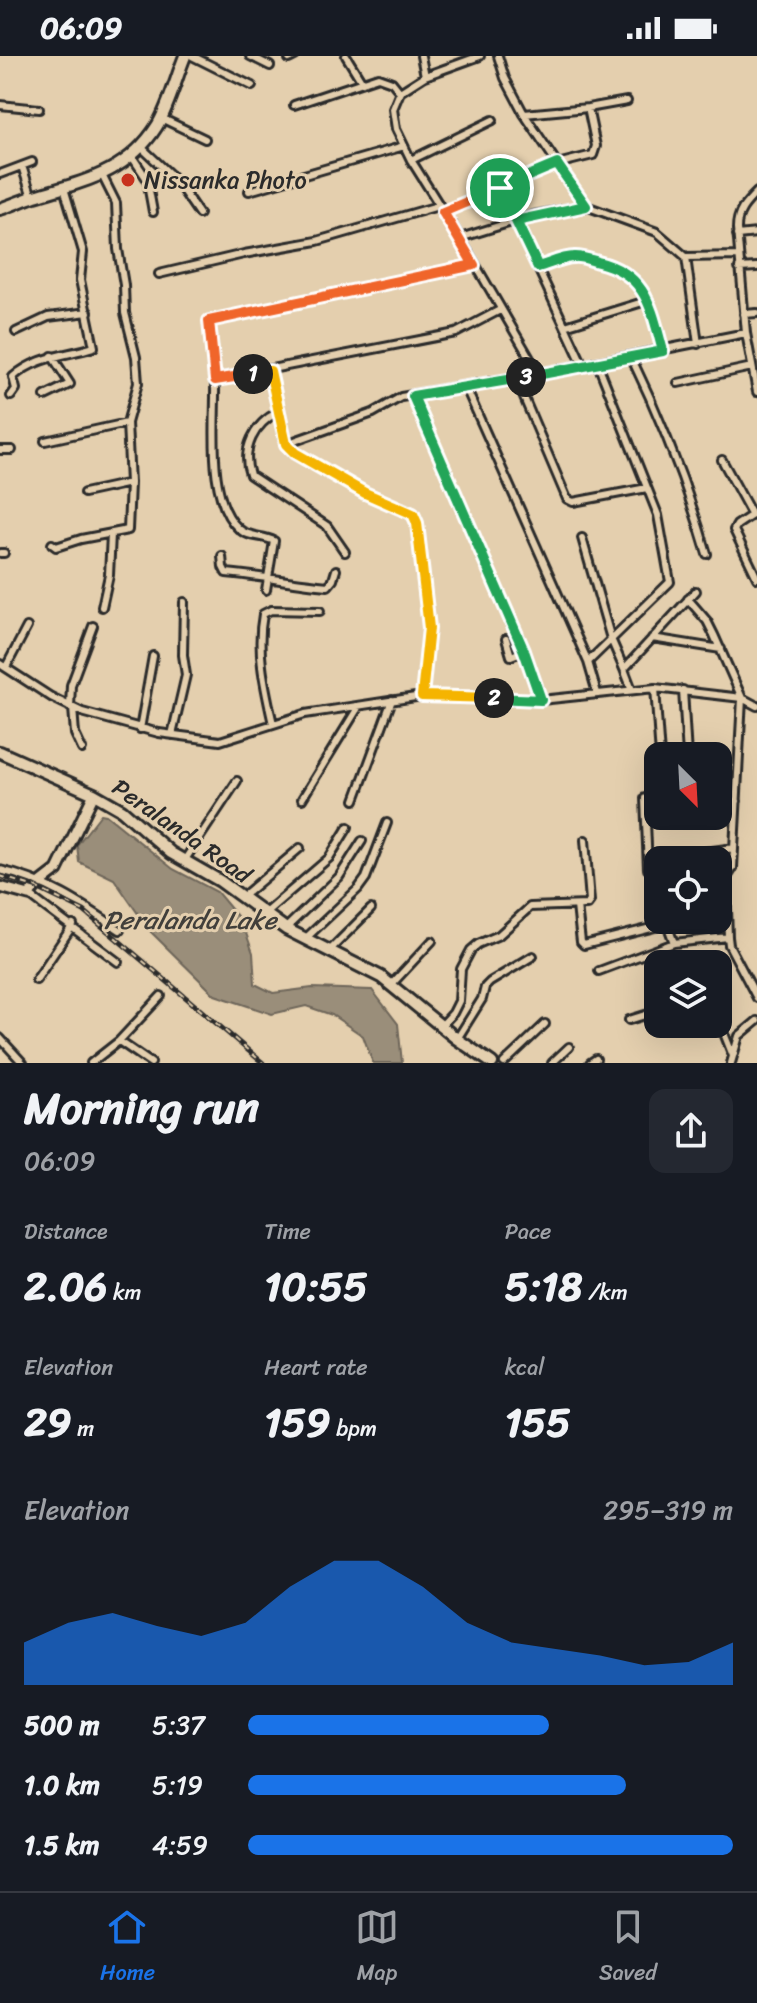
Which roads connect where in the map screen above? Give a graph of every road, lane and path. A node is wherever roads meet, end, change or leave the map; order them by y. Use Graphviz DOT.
graph roads {
  1 [pos="185,56"];
  2 [pos="192,56"];
  3 [pos="250,56"];
  4 [pos="346,56"];
  5 [pos="421,56"];
  6 [pos="480,56"];
  7 [pos="498,56"];
  8 [pos="270,66"];
  9 [pos="425,76"];
  10 [pos="362,82"];
  11 [pos="252,86"];
  12 [pos="400,92"];
  13 [pos="627,101"];
  14 [pos="0,105"];
  15 [pos="294,105"];
  16 [pos="588,108"];
  17 [pos="39,109"];
  18 [pos="524,114"];
  19 [pos="160,118"];
  20 [pos="493,120"];
  21 [pos="205,139"];
  22 [pos="404,146"];
  23 [pos="141,147"];
  24 [pos="131,155"];
  25 [pos="411,160"];
  26 [pos="32,162"];
  27 [pos="557,164"];
  28 [pos="22,166"];
  29 [pos="0,174"];
  30 [pos="102,175"];
  31 [pos="64,188"];
  32 [pos="249,191"];
  33 [pos="757,192"];
  34 [pos="32,197"];
  35 [pos="586,206"];
  36 [pos="0,209"];
  37 [pos="440,209"];
  38 [pos="153,212"];
  39 [pos="199,214"];
  40 [pos="516,221"];
  41 [pos="757,233"];
  42 [pos="737,235"];
  43 [pos="460,238"];
  44 [pos="738,256"];
  45 [pos="686,257"];
  46 [pos="474,265"];
  47 [pos="538,267"];
  48 [pos="757,267"];
  49 [pos="739,268"];
  50 [pos="159,274"];
  51 [pos="646,301"];
  52 [pos="500,310"];
  53 [pos="88,312"];
  54 [pos="757,313"];
  55 [pos="744,314"];
  56 [pos="565,326"];
  57 [pos="16,332"];
  58 [pos="746,333"];
  59 [pos="698,344"];
  60 [pos="663,351"];
  61 [pos="52,356"];
  62 [pos="631,357"];
  63 [pos="597,362"];
  64 [pos="583,365"];
  65 [pos="752,367"];
  66 [pos="270,371"];
  67 [pos="539,374"];
  68 [pos="516,379"];
  69 [pos="215,380"];
  70 [pos="678,383"];
  71 [pos="466,388"];
  72 [pos="757,392"];
  73 [pos="11,396"];
  74 [pos="45,396"];
  75 [pos="413,396"];
  76 [pos="278,412"];
  77 [pos="127,423"];
  78 [pos="45,441"];
  79 [pos="286,444"];
  80 [pos="0,450"];
  81 [pos="12,450"];
  82 [pos="722,460"];
  83 [pos="130,483"];
  84 [pos="647,488"];
  85 [pos="84,493"];
  86 [pos="111,534"];
  87 [pos="582,538"];
  88 [pos="52,544"];
  89 [pos="345,552"];
  90 [pos="707,554"];
  91 [pos="222,556"];
  92 [pos="336,570"];
  93 [pos="267,576"];
  94 [pos="757,578"];
  95 [pos="266,590"];
  96 [pos="696,591"];
  97 [pos="688,599"];
  98 [pos="184,602"];
  99 [pos="102,607"];
  100 [pos="320,611"];
  101 [pos="93,626"];
  102 [pos="27,627"];
  103 [pos="652,638"];
  104 [pos="506,639"];
  105 [pos="611,639"];
  106 [pos="721,649"];
  107 [pos="524,651"];
  108 [pos="153,656"];
  109 [pos="588,662"];
  110 [pos="3,665"];
  111 [pos="624,669"];
  112 [pos="655,688"];
  113 [pos="632,690"];
  114 [pos="683,690"];
  115 [pos="597,693"];
  116 [pos="422,696"];
  117 [pos="742,698"];
  118 [pos="392,700"];
  119 [pos="541,700"];
  120 [pos="359,705"];
  121 [pos="757,706"];
  122 [pos="72,708"];
  123 [pos="273,724"];
  124 [pos="140,729"];
  125 [pos="172,735"];
  126 [pos="659,742"];
  127 [pos="686,742"];
  128 [pos="82,749"];
  129 [pos="0,752"];
  130 [pos="237,781"];
  131 [pos="94,794"];
  132 [pos="302,799"];
  133 [pos="355,800"];
  134 [pos="732,801"];
  135 [pos="737,801"];
  136 [pos="387,823"];
  137 [pos="348,827"];
  138 [pos="585,840"];
  139 [pos="362,841"];
  140 [pos="300,848"];
  141 [pos="734,848"];
  142 [pos="184,861"];
  143 [pos="0,870"];
  144 [pos="42,882"];
  145 [pos="0,887"];
  146 [pos="29,895"];
  147 [pos="242,897"];
  148 [pos="577,906"];
  149 [pos="371,909"];
  150 [pos="264,914"];
  151 [pos="73,925"];
  152 [pos="644,928"];
  153 [pos="286,929"];
  154 [pos="120,930"];
  155 [pos="671,934"];
  156 [pos="728,937"];
  157 [pos="305,939"];
  158 [pos="432,941"];
  159 [pos="674,943"];
  160 [pos="331,949"];
  161 [pos="533,956"];
  162 [pos="118,962"];
  163 [pos="599,971"];
  164 [pos="36,980"];
  165 [pos="391,985"];
  166 [pos="161,996"];
  167 [pos="757,998"];
  168 [pos="644,1015"];
  169 [pos="629,1020"];
  170 [pos="757,1021"];
  171 [pos="545,1024"];
  172 [pos="441,1026"];
  173 [pos="0,1038"];
  174 [pos="725,1038"];
  175 [pos="457,1039"];
  176 [pos="119,1041"];
  177 [pos="569,1047"];
  178 [pos="732,1060"];
  179 [pos="23,1063"];
  180 [pos="91,1063"];
  181 [pos="151,1063"];
  182 [pos="492,1063"];
  183 [pos="504,1063"];
  184 [pos="552,1063"];
  1 -- 19 [label="main road"];
  2 -- 11 [label="street"];
  3 -- 8 [label="street"];
  4 -- 10 [label="street"];
  5 -- 9 [label="street"];
  6 -- 9 [label="street"];
  7 -- 18 [label="street"];
  9 -- 12 [label="street"];
  10 -- 12 [label="street"];
  10 -- 15 [label="street"];
  12 -- 22 [label="street"];
  13 -- 16 [label="street"];
  14 -- 17 [label="street"];
  16 -- 18 [label="street"];
  16 -- 27 [label="street"];
  18 -- 27 [label="street"];
  19 -- 21 [label="street"];
  19 -- 23 [label="main road"];
  20 -- 25 [label="street"];
  22 -- 25 [label="street"];
  22 -- 32 [label="street"];
  23 -- 24 [label="main road"];
  23 -- 39 [label="street"];
  24 -- 30 [label="main road"];
  24 -- 38 [label="street"];
  25 -- 37 [label="street"];
  26 -- 28 [label="street"];
  27 -- 35 [label="street"];
  27 -- 37 [label="street"];
  28 -- 29 [label="street"];
  28 -- 34 [label="street"];
  30 -- 31 [label="main road"];
  30 -- 77 [label="street"];
  31 -- 34 [label="main road"];
  31 -- 53 [label="street"];
  33 -- 42 [label="street"];
  34 -- 36 [label="main road"];
  35 -- 40 [label="street"];
  35 -- 45 [label="street"];
  37 -- 43 [label="street"];
  37 -- 50 [label="street"];
  40 -- 43 [label="street"];
  40 -- 47 [label="street"];
  41 -- 42 [label="street"];
  42 -- 44 [label="street"];
  43 -- 46 [label="street"];
  44 -- 45 [label="street"];
  44 -- 49 [label="street"];
  45 -- 59 [label="street"];
  46 -- 52 [label="street"];
  46 -- 69 [label="street"];
  47 -- 51 [label="street"];
  47 -- 56 [label="street"];
  48 -- 49 [label="street"];
  49 -- 55 [label="street"];
  51 -- 56 [label="street"];
  51 -- 60 [label="street"];
  52 -- 66 [label="street"];
  52 -- 67 [label="street"];
  53 -- 57 [label="street"];
  53 -- 61 [label="street"];
  54 -- 55 [label="street"];
  55 -- 58 [label="street"];
  56 -- 64 [label="street"];
  58 -- 59 [label="street"];
  58 -- 65 [label="street"];
  59 -- 60 [label="street"];
  60 -- 62 [label="street"];
  61 -- 73 [label="street"];
  61 -- 74 [label="street"];
  62 -- 63 [label="street"];
  62 -- 90 [label="street"];
  63 -- 64 [label="street"];
  63 -- 84 [label="street"];
  64 -- 67 [label="street"];
  65 -- 70 [label="street"];
  65 -- 72 [label="street"];
  66 -- 69 [label="street"];
  66 -- 76 [label="street"];
  67 -- 68 [label="street"];
  68 -- 71 [label="street"];
  68 -- 84 [label="street"];
  69 -- 93 [label="street"];
  71 -- 75 [label="street"];
  71 -- 109 [label="street"];
  75 -- 79 [label="street"];
  75 -- 107 [label="street"];
  76 -- 79 [label="street"];
  76 -- 89 [label="street"];
  77 -- 78 [label="street"];
  77 -- 83 [label="street"];
  79 -- 116 [label="street"];
  80 -- 81 [label="street"];
  82 -- 94 [label="street"];
  83 -- 85 [label="street"];
  83 -- 86 [label="street"];
  84 -- 105 [label="street"];
  86 -- 88 [label="street"];
  86 -- 99 [label="street"];
  87 -- 105 [label="street"];
  91 -- 93 [label="street"];
  92 -- 93 [label="street"];
  93 -- 95 [label="street"];
  96 -- 97 [label="street"];
  97 -- 103 [label="street"];
  97 -- 106 [label="street"];
  98 -- 125 [label="street"];
  100 -- 123 [label="street"];
  101 -- 122 [label="street"];
  102 -- 110 [label="street"];
  103 -- 106 [label="street"];
  103 -- 111 [label="street"];
  104 -- 107 [label="street"];
  105 -- 109 [label="street"];
  105 -- 111 [label="street"];
  106 -- 117 [label="street"];
  107 -- 119 [label="street"];
  108 -- 124 [label="street"];
  109 -- 115 [label="street"];
  110 -- 122 [label="street"];
  111 -- 113 [label="street"];
  112 -- 113 [label="street"];
  112 -- 114 [label="street"];
  112 -- 126 [label="street"];
  113 -- 115 [label="street"];
  114 -- 117 [label="street"];
  114 -- 127 [label="street"];
  115 -- 119 [label="street"];
  116 -- 118 [label="street"];
  116 -- 119 [label="street"];
  117 -- 121 [label="street"];
  117 -- 135 [label="street"];
  118 -- 120 [label="street"];
  118 -- 133 [label="street"];
  120 -- 123 [label="street"];
  120 -- 132 [label="street"];
  122 -- 124 [label="street"];
  122 -- 128 [label="street"];
  123 -- 125 [label="street"];
  124 -- 125 [label="street"];
  129 -- 131 [label="main road, Peralanda Road"];
  130 -- 142 [label="street"];
  131 -- 142 [label="main road, Peralanda Road"];
  131 -- 144 [label="street"];
  134 -- 135 [label="street"];
  135 -- 141 [label="street"];
  136 -- 157 [label="street"];
  137 -- 150 [label="street"];
  138 -- 148 [label="street"];
  139 -- 153 [label="street"];
  140 -- 147 [label="street"];
  141 -- 156 [label="street"];
  142 -- 147 [label="main road, Peralanda Road"];
  143 -- 144 [label="street"];
  144 -- 146 [label="street"];
  144 -- 154 [label="street"];
  145 -- 146 [label="street"];
  146 -- 151 [label="street"];
  147 -- 150 [label="main road, Peralanda Road"];
  148 -- 152 [label="street"];
  148 -- 172 [label="street"];
  149 -- 160 [label="street"];
  150 -- 153 [label="main road, Peralanda Road"];
  151 -- 162 [label="street"];
  151 -- 164 [label="street"];
  153 -- 157 [label="main road, Peralanda Road"];
  155 -- 159 [label="street"];
  156 -- 159 [label="street"];
  156 -- 167 [label="street"];
  157 -- 160 [label="main road, Peralanda Road"];
  158 -- 165 [label="street"];
  159 -- 163 [label="street"];
  160 -- 165 [label="main road, Peralanda Road"];
  161 -- 175 [label="street"];
  165 -- 172 [label="main road, Peralanda Road"];
  166 -- 176 [label="street"];
  168 -- 169 [label="street"];
  170 -- 178 [label="street"];
  171 -- 183 [label="street"];
  172 -- 175 [label="main road, Peralanda Road"];
  173 -- 179 [label="street"];
  174 -- 178 [label="street"];
  175 -- 182 [label="main road, Peralanda Road"];
  176 -- 180 [label="street"];
  176 -- 181 [label="street"];
  177 -- 184 [label="street"];
}
